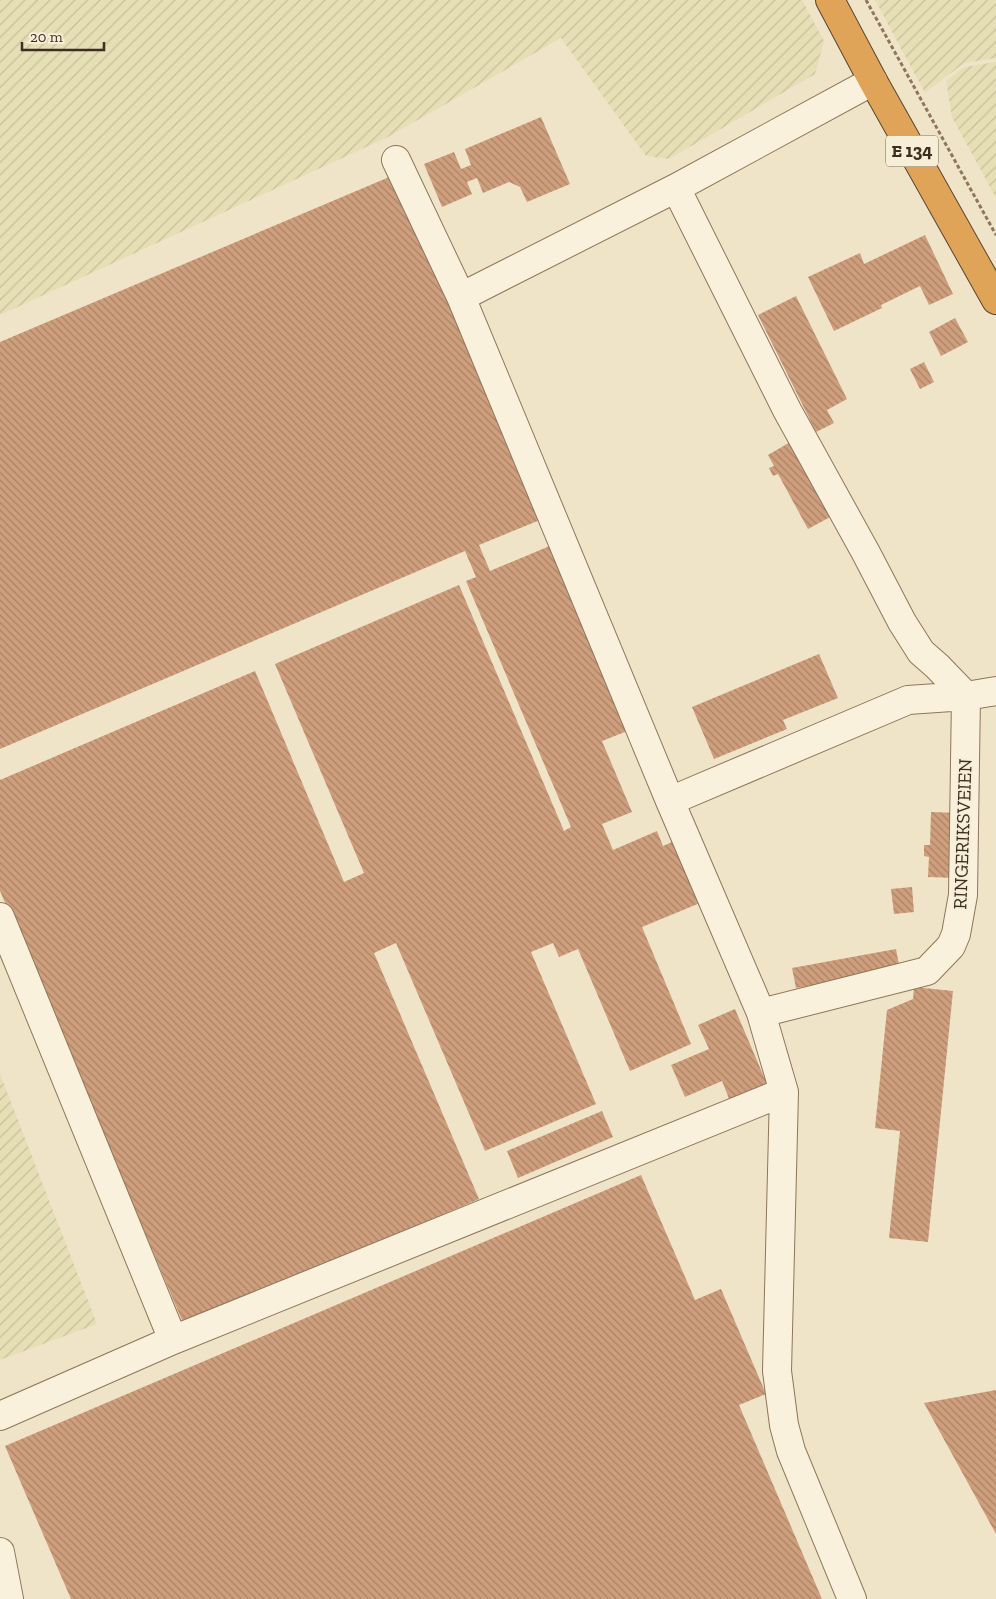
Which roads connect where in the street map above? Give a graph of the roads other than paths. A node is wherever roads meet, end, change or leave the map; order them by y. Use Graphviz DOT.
graph roads {
  1 [pos="830,0"];
  2 [pos="873,81"];
  3 [pos="396,160"];
  4 [pos="676,188"];
  5 [pos="460,297"];
  6 [pos="996,300"];
  7 [pos="996,691"];
  8 [pos="966,696"];
  9 [pos="670,801"];
  10 [pos="0,917"];
  11 [pos="761,1013"];
  12 [pos="784,1092"];
  13 [pos="173,1340"];
  14 [pos="0,1416"];
  15 [pos="0,1552"];
  16 [pos="9,1599"];
  17 [pos="852,1599"];
  1 -- 2 [label="highway, E 134"];
  2 -- 4 [label="lane"];
  2 -- 6 [label="highway, E 134"];
  3 -- 5 [label="lane"];
  4 -- 5 [label="lane"];
  4 -- 8 [label="lane"];
  5 -- 9 [label="lane"];
  7 -- 8 [label="lane"];
  8 -- 9 [label="lane"];
  8 -- 11 [label="lane, RINGERIKSVEIEN"];
  9 -- 11 [label="lane"];
  10 -- 13 [label="lane"];
  11 -- 12 [label="lane"];
  12 -- 13 [label="lane"];
  12 -- 17 [label="lane"];
  13 -- 14 [label="lane"];
  15 -- 16 [label="lane"];
}
